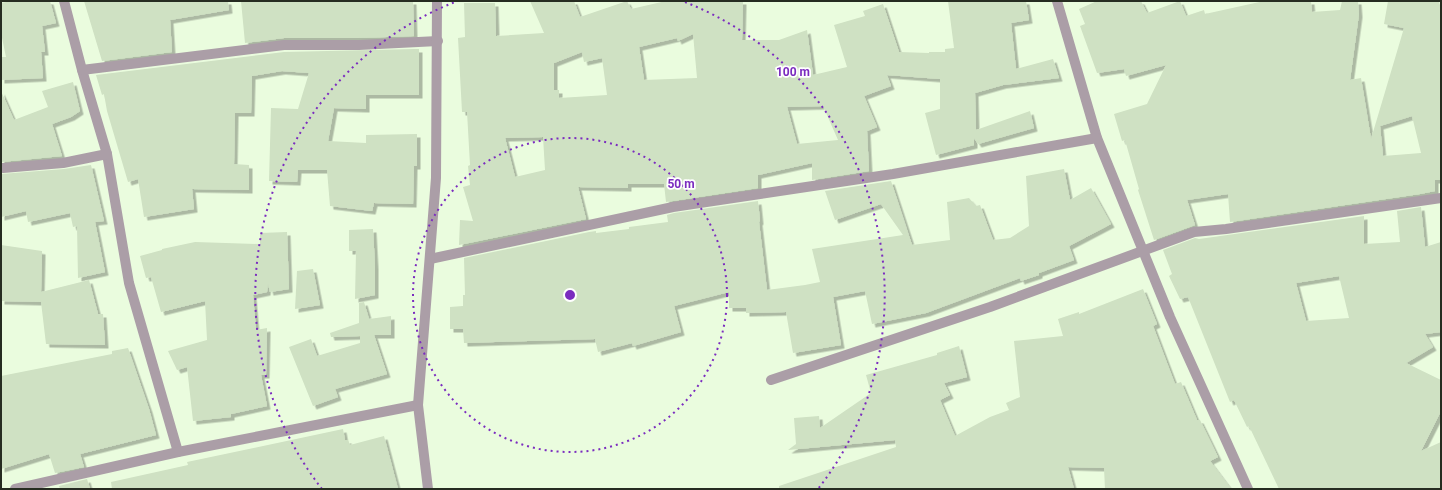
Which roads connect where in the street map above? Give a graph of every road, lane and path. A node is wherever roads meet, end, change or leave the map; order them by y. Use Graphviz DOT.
graph roads {
  1 [pos="64,1"];
  2 [pos="438,1"];
  3 [pos="1057,1"];
  4 [pos="438,41"];
  5 [pos="82,70"];
  6 [pos="1097,138"];
  7 [pos="107,154"];
  8 [pos="3,168"];
  9 [pos="1441,198"];
  10 [pos="1143,250"];
  11 [pos="430,259"];
  12 [pos="771,380"];
  13 [pos="418,404"];
  14 [pos="178,452"];
  15 [pos="15,489"];
  16 [pos="428,489"];
  17 [pos="1248,489"];
  1 -- 5 [label="street"];
  2 -- 4 [label="street"];
  3 -- 6 [label="street"];
  4 -- 5 [label="street"];
  4 -- 11 [label="street"];
  5 -- 7 [label="street"];
  6 -- 10 [label="street"];
  6 -- 11 [label="street"];
  7 -- 8 [label="street"];
  7 -- 14 [label="street"];
  9 -- 10 [label="street"];
  10 -- 12 [label="street"];
  10 -- 17 [label="street"];
  11 -- 13 [label="street"];
  13 -- 14 [label="street"];
  13 -- 16 [label="street"];
  14 -- 15 [label="street"];
}
